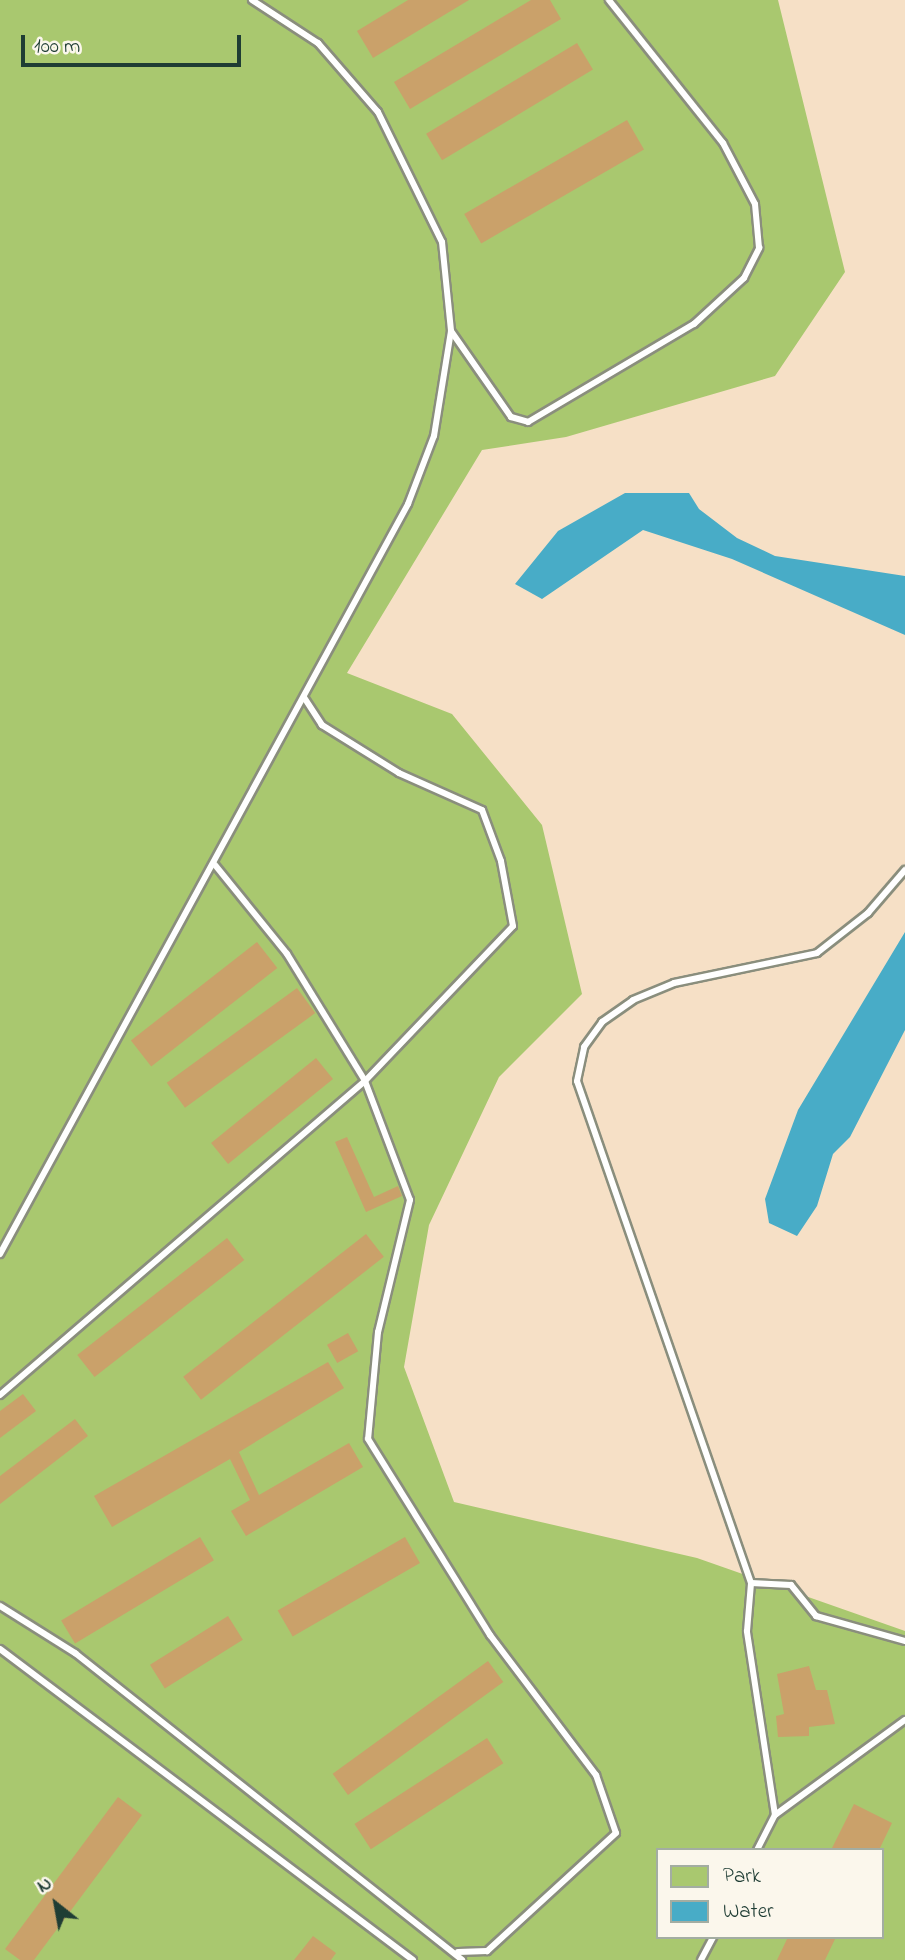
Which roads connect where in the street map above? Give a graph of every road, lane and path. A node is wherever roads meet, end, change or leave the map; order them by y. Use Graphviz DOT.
graph roads {
  1 [pos="252,0"];
  2 [pos="609,0"];
  3 [pos="451,331"];
  4 [pos="304,697"];
  5 [pos="215,866"];
  6 [pos="905,870"];
  7 [pos="365,1081"];
  8 [pos="0,1254"];
  9 [pos="0,1395"];
  10 [pos="751,1583"];
  11 [pos="0,1606"];
  12 [pos="905,1641"];
  13 [pos="0,1649"];
  14 [pos="905,1720"];
  15 [pos="775,1815"];
  16 [pos="758,1848"];
  17 [pos="711,1939"];
  18 [pos="458,1952"];
  19 [pos="413,1960"];
  20 [pos="462,1960"];
  21 [pos="701,1960"];
  1 -- 3 [label="lane"];
  2 -- 3 [label="lane"];
  3 -- 4 [label="lane"];
  4 -- 5 [label="lane"];
  4 -- 7 [label="lane"];
  5 -- 7 [label="lane"];
  5 -- 8 [label="lane"];
  6 -- 10 [label="lane"];
  7 -- 9 [label="lane"];
  7 -- 18 [label="lane"];
  10 -- 12 [label="lane"];
  10 -- 15 [label="lane"];
  11 -- 18 [label="lane"];
  13 -- 19 [label="lane"];
  14 -- 15 [label="lane"];
  15 -- 16 [label="lane"];
  17 -- 21 [label="lane"];
  18 -- 20 [label="lane"];
}
